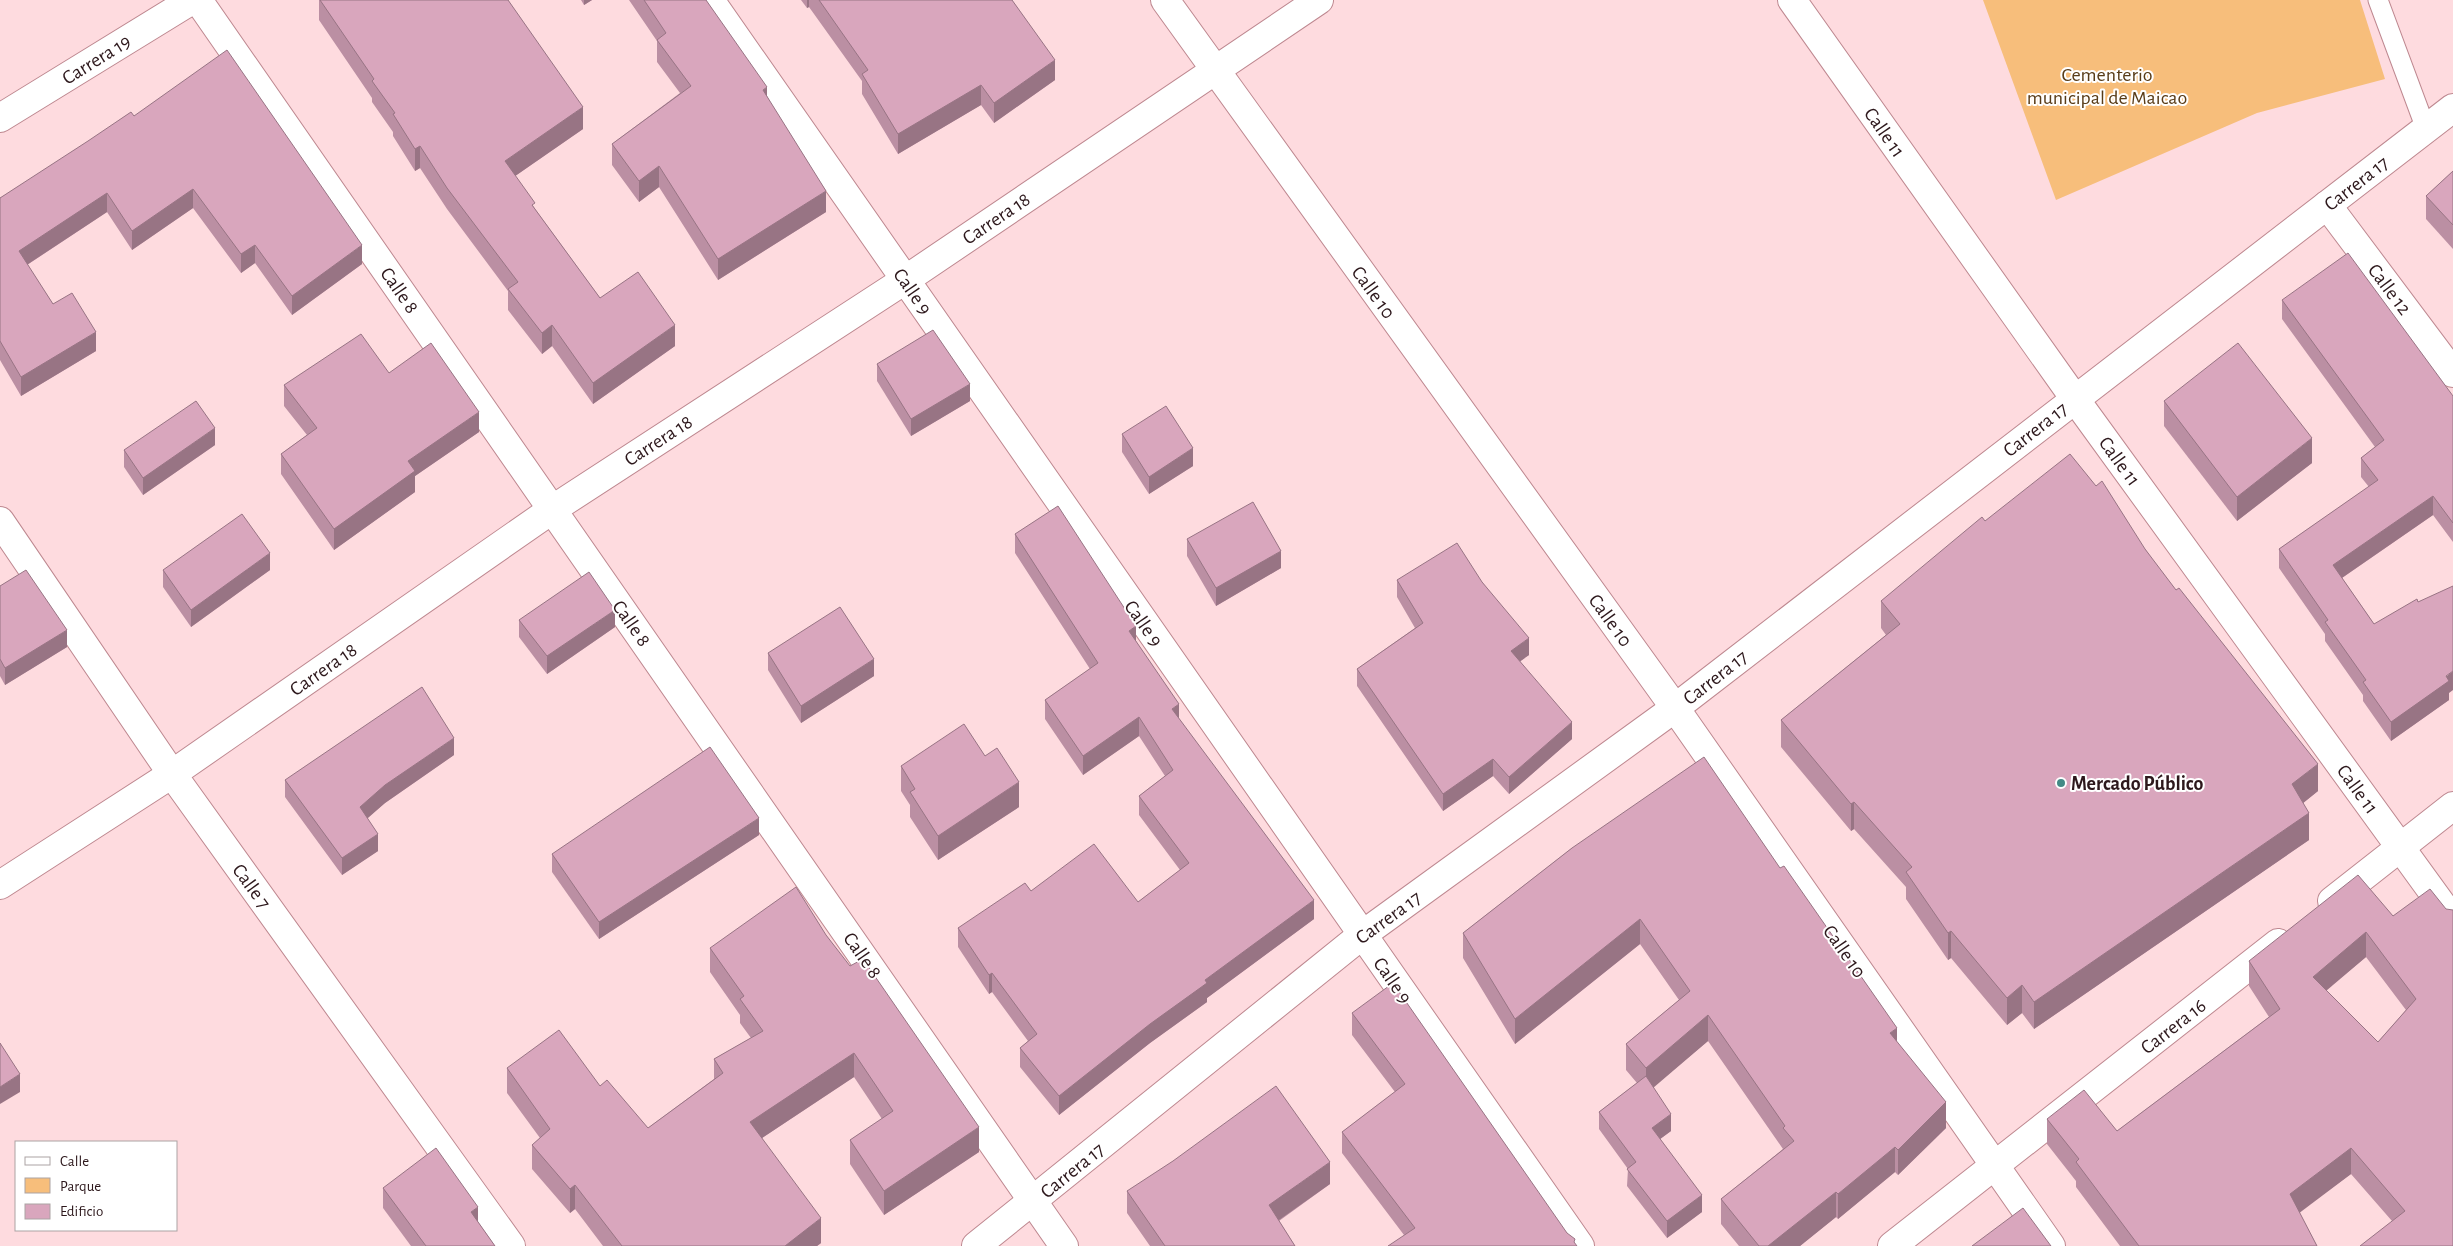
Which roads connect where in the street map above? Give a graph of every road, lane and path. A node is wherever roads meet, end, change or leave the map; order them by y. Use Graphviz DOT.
graph roads {
  1 [pos="192,0"];
  2 [pos="198,0"];
  3 [pos="710,0"];
  4 [pos="1165,0"];
  5 [pos="1318,0"];
  6 [pos="1792,0"];
  7 [pos="2378,0"];
  8 [pos="1214,70"];
  9 [pos="2453,108"];
  10 [pos="0,118"];
  11 [pos="2426,129"];
  12 [pos="2327,206"];
  13 [pos="905,280"];
  14 [pos="2453,373"];
  15 [pos="2075,399"];
  16 [pos="553,509"];
  17 [pos="0,521"];
  18 [pos="1675,708"];
  19 [pos="172,774"];
  20 [pos="2453,806"];
  21 [pos="2400,847"];
  22 [pos="0,885"];
  23 [pos="2453,920"];
  24 [pos="1362,935"];
  25 [pos="1996,1166"];
  26 [pos="1034,1201"];
  27 [pos="511,1246"];
  28 [pos="976,1246"];
  29 [pos="1064,1246"];
  30 [pos="1580,1246"];
  31 [pos="1892,1246"];
  32 [pos="2051,1246"];
  1 -- 10 [label="street, Carrera 19"];
  2 -- 16 [label="street, Calle 8"];
  3 -- 13 [label="street, Calle 9"];
  4 -- 8 [label="street, Calle 10"];
  5 -- 8 [label="street, Carrera 18"];
  6 -- 15 [label="street, Calle 11"];
  7 -- 11 [label="lane"];
  8 -- 13 [label="street, Carrera 18"];
  8 -- 18 [label="street, Calle 10"];
  9 -- 11 [label="street, Carrera 17"];
  11 -- 12 [label="street, Carrera 17"];
  12 -- 14 [label="street, Calle 12"];
  12 -- 15 [label="street, Carrera 17"];
  13 -- 16 [label="street, Carrera 18"];
  13 -- 24 [label="street, Calle 9"];
  15 -- 18 [label="street, Carrera 17"];
  15 -- 21 [label="street, Calle 11"];
  16 -- 19 [label="street, Carrera 18"];
  16 -- 26 [label="street, Calle 8"];
  17 -- 19 [label="street, Calle 7"];
  18 -- 24 [label="street, Carrera 17"];
  18 -- 25 [label="street, Calle 10"];
  19 -- 22 [label="street, Carrera 18"];
  19 -- 27 [label="street, Calle 7"];
  20 -- 21 [label="street, Carrera 16"];
  21 -- 23 [label="street, Calle 11"];
  21 -- 25 [label="street, Carrera 16"];
  24 -- 26 [label="street, Carrera 17"];
  24 -- 30 [label="street, Calle 9"];
  25 -- 31 [label="street, Carrera 16"];
  25 -- 32 [label="street, Calle 10"];
  26 -- 28 [label="street, Carrera 17"];
  26 -- 29 [label="street, Calle 8"];
}
